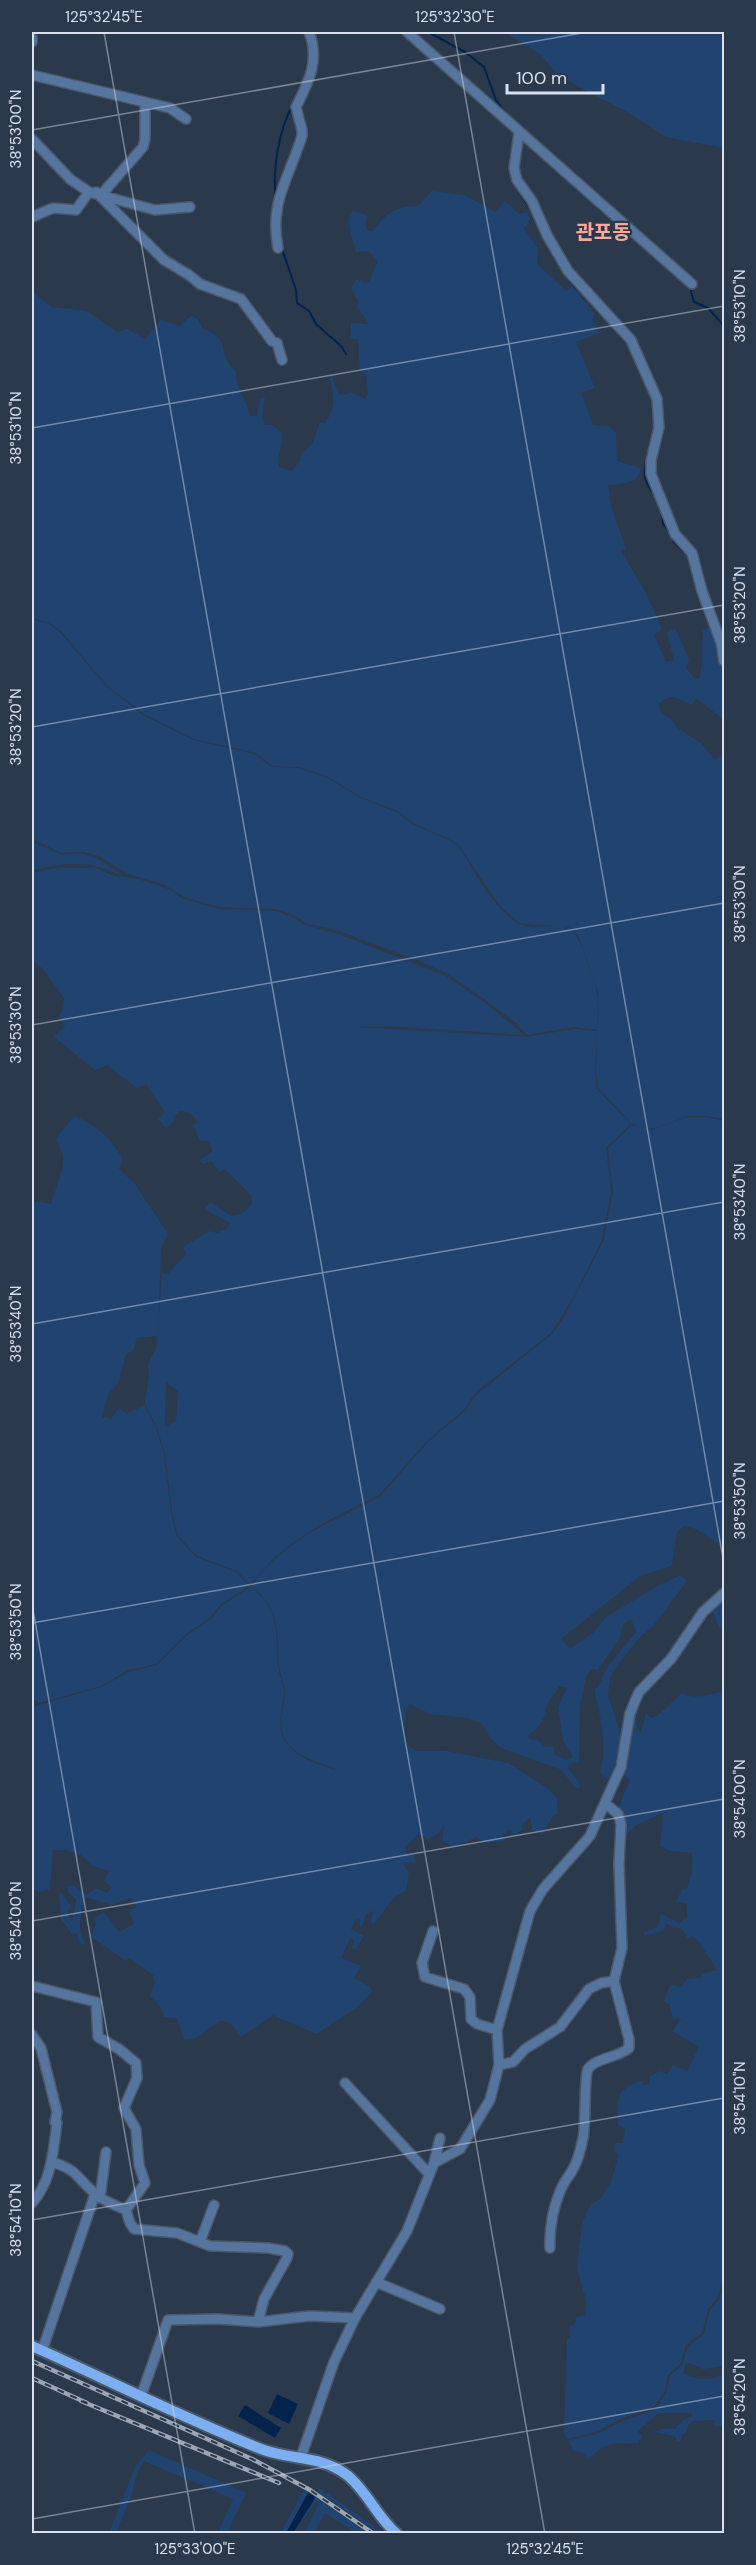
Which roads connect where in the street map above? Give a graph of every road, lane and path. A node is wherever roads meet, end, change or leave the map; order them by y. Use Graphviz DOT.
graph roads {
  1 [pos="309,32"];
  2 [pos="407,32"];
  3 [pos="32,75"];
  4 [pos="145,102"];
  5 [pos="186,119"];
  6 [pos="519,133"];
  7 [pos="32,139"];
  8 [pos="96,193"];
  9 [pos="190,207"];
  10 [pos="32,217"];
  11 [pos="278,248"];
  12 [pos="692,284"];
  13 [pos="282,360"];
  14 [pos="724,661"];
  15 [pos="724,1593"];
  16 [pos="606,1804"];
  17 [pos="433,1931"];
  18 [pos="614,1981"];
  19 [pos="32,1986"];
  20 [pos="496,2030"];
  21 [pos="32,2035"];
  22 [pos="499,2065"];
  23 [pos="345,2083"];
  24 [pos="440,2138"];
  25 [pos="106,2152"];
  26 [pos="52,2162"];
  27 [pos="434,2163"];
  28 [pos="429,2174"];
  29 [pos="98,2196"];
  30 [pos="32,2203"];
  31 [pos="214,2205"];
  32 [pos="126,2210"];
  33 [pos="200,2241"];
  34 [pos="550,2248"];
  35 [pos="376,2282"];
  36 [pos="440,2309"];
  37 [pos="355,2318"];
  38 [pos="258,2322"];
  39 [pos="32,2346"];
  40 [pos="42,2351"];
  41 [pos="141,2396"];
  42 [pos="301,2457"];
  43 [pos="397,2534"];
  1 -- 11 [label="street"];
  2 -- 6 [label="street"];
  3 -- 4 [label="street"];
  4 -- 5 [label="street"];
  4 -- 8 [label="street"];
  6 -- 12 [label="street"];
  6 -- 14 [label="street"];
  7 -- 8 [label="street"];
  8 -- 9 [label="street"];
  8 -- 10 [label="street"];
  8 -- 13 [label="street"];
  15 -- 16 [label="street"];
  16 -- 18 [label="street"];
  16 -- 20 [label="street"];
  17 -- 20 [label="street"];
  18 -- 22 [label="street"];
  18 -- 34 [label="street"];
  19 -- 32 [label="street"];
  20 -- 22 [label="street"];
  21 -- 26 [label="street"];
  22 -- 27 [label="street"];
  23 -- 28 [label="street"];
  24 -- 27 [label="street"];
  25 -- 29 [label="street"];
  26 -- 29 [label="street"];
  26 -- 30 [label="street"];
  27 -- 28 [label="street"];
  28 -- 35 [label="street"];
  29 -- 32 [label="street"];
  29 -- 40 [label="street"];
  31 -- 33 [label="street"];
  32 -- 33 [label="street"];
  33 -- 38 [label="street"];
  35 -- 36 [label="street"];
  35 -- 37 [label="street"];
  37 -- 38 [label="street"];
  37 -- 42 [label="street"];
  38 -- 41 [label="street"];
  39 -- 40 [label="main road"];
  40 -- 41 [label="main road"];
  41 -- 42 [label="main road"];
  42 -- 43 [label="main road"];
}
